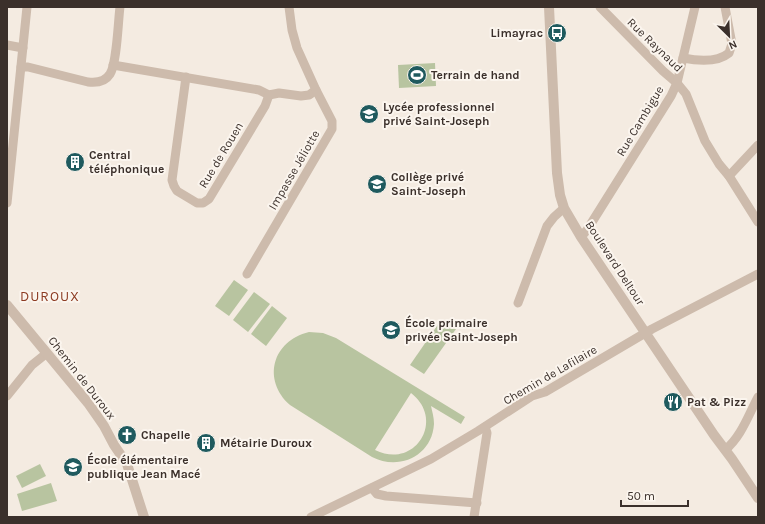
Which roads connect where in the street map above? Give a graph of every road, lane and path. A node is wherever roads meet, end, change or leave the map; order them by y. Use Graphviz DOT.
graph roads {
  1 [pos="27,7"];
  2 [pos="120,7"];
  3 [pos="289,7"];
  4 [pos="549,7"];
  5 [pos="600,7"];
  6 [pos="695,7"];
  7 [pos="725,7"];
  8 [pos="7,45"];
  9 [pos="23,48"];
  10 [pos="683,58"];
  11 [pos="113,65"];
  12 [pos="21,66"];
  13 [pos="186,77"];
  14 [pos="677,83"];
  15 [pos="316,90"];
  16 [pos="269,95"];
  17 [pos="758,145"];
  18 [pos="729,176"];
  19 [pos="7,203"];
  20 [pos="564,208"];
  21 [pos="758,222"];
  22 [pos="581,237"];
  23 [pos="247,274"];
  24 [pos="758,274"];
  25 [pos="518,302"];
  26 [pos="7,305"];
  27 [pos="645,333"];
  28 [pos="47,353"];
  29 [pos="7,396"];
  30 [pos="758,397"];
  31 [pos="485,427"];
  32 [pos="725,450"];
  33 [pos="372,488"];
  34 [pos="758,498"];
  35 [pos="477,503"];
  36 [pos="144,517"];
  37 [pos="311,517"];
  38 [pos="474,517"];
  1 -- 9 [label="street"];
  2 -- 11 [label="street"];
  3 -- 15 [label="street, Impasse Jéliotte"];
  4 -- 20 [label="street, Boulevard Deltour"];
  5 -- 14 [label="street, Rue Raynaud"];
  6 -- 10 [label="street, Rue Cambigue"];
  7 -- 10 [label="street"];
  8 -- 9 [label="street"];
  9 -- 12 [label="street"];
  10 -- 14 [label="street, Rue Cambigue"];
  11 -- 12 [label="street"];
  11 -- 13 [label="street"];
  12 -- 19 [label="street"];
  13 -- 16 [label="street"];
  13 -- 16 [label="street, Rue de Rouen"];
  14 -- 18 [label="street, Rue Raynaud"];
  14 -- 22 [label="street, Rue Cambigue"];
  15 -- 16 [label="street"];
  15 -- 23 [label="street, Impasse Jéliotte"];
  17 -- 18 [label="street"];
  18 -- 21 [label="street, Rue Raynaud"];
  20 -- 22 [label="street, Boulevard Deltour"];
  20 -- 25 [label="street"];
  22 -- 27 [label="street, Boulevard Deltour"];
  24 -- 27 [label="street, Chemin de Lafilaire"];
  26 -- 28 [label="street, Chemin de Duroux"];
  27 -- 31 [label="street, Chemin de Lafilaire"];
  27 -- 32 [label="street, Boulevard Deltour"];
  28 -- 29 [label="street"];
  28 -- 36 [label="street, Chemin de Duroux"];
  30 -- 32 [label="street"];
  31 -- 33 [label="street, Chemin de Lafilaire"];
  31 -- 35 [label="street"];
  32 -- 34 [label="street, Boulevard Deltour"];
  33 -- 35 [label="street"];
  33 -- 37 [label="street, Chemin de Lafilaire"];
  35 -- 38 [label="street"];
}
